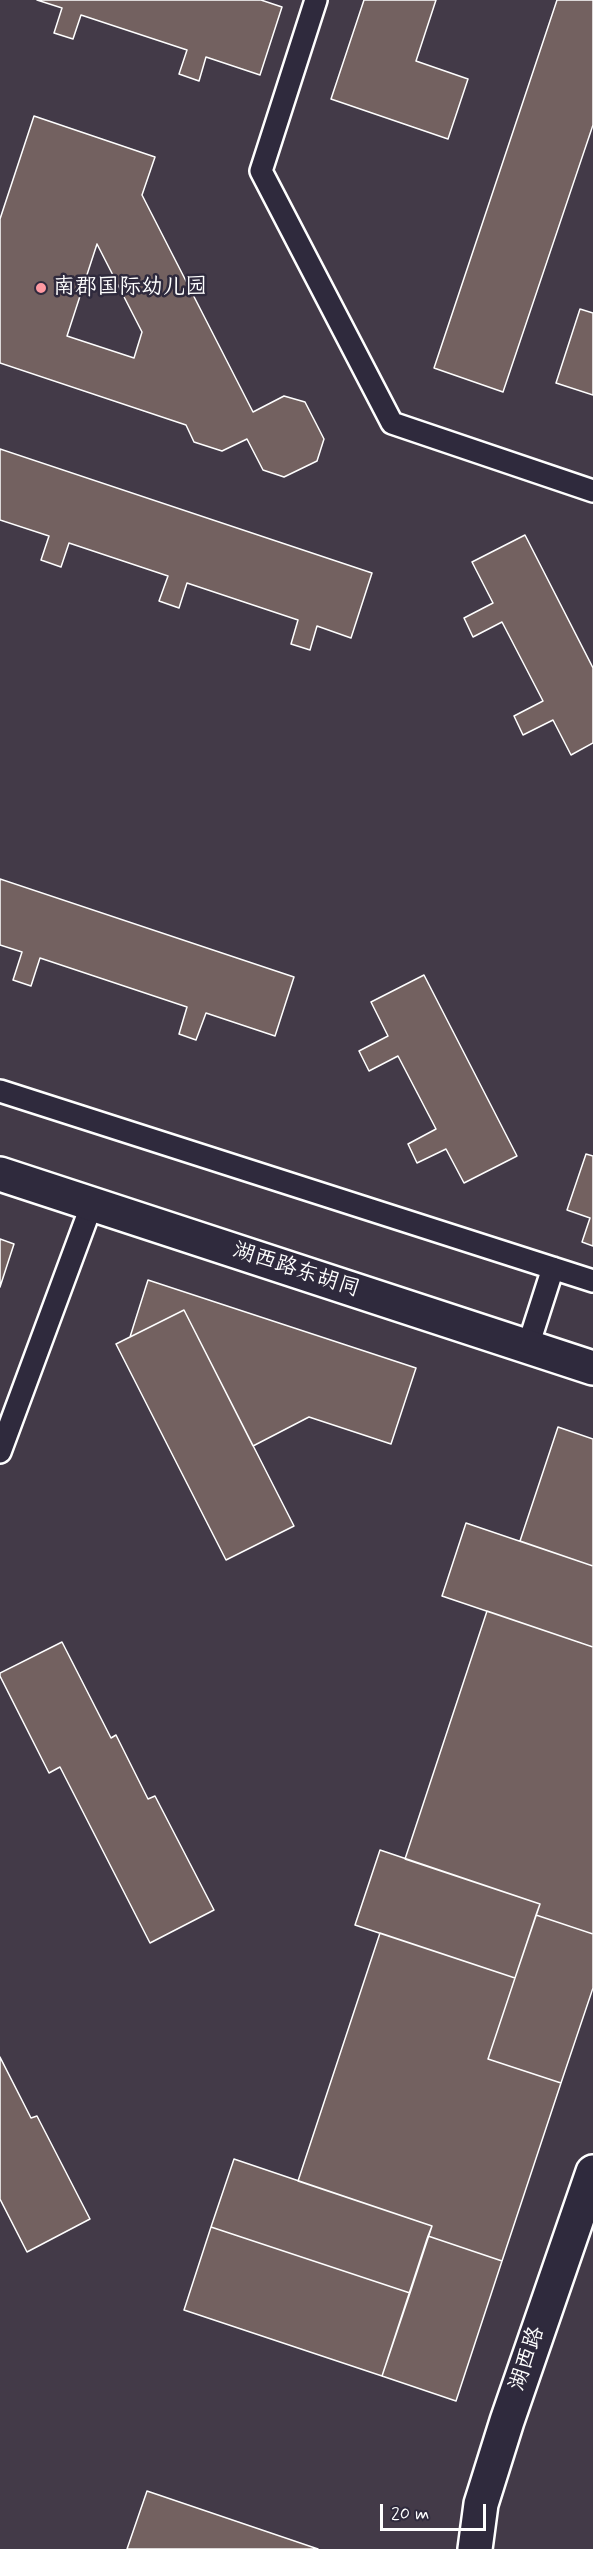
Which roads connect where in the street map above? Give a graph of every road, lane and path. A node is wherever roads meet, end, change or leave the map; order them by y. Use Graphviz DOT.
graph roads {
  1 [pos="316,0"];
  2 [pos="593,490"];
  3 [pos="0,1090"];
  4 [pos="0,1174"];
  5 [pos="92,1204"];
  6 [pos="553,1268"];
  7 [pos="593,1281"];
  8 [pos="528,1347"];
  9 [pos="593,1368"];
  10 [pos="0,1452"];
  11 [pos="593,2172"];
  12 [pos="475,2549"];
  1 -- 2 [label="lane"];
  3 -- 6 [label="lane"];
  4 -- 5 [label="street, 湖西路东胡同"];
  5 -- 8 [label="street, 湖西路东胡同"];
  5 -- 10 [label="lane"];
  6 -- 7 [label="lane"];
  6 -- 8 [label="lane"];
  8 -- 9 [label="street, 湖西路东胡同"];
  11 -- 12 [label="street, 湖西路"];
}
